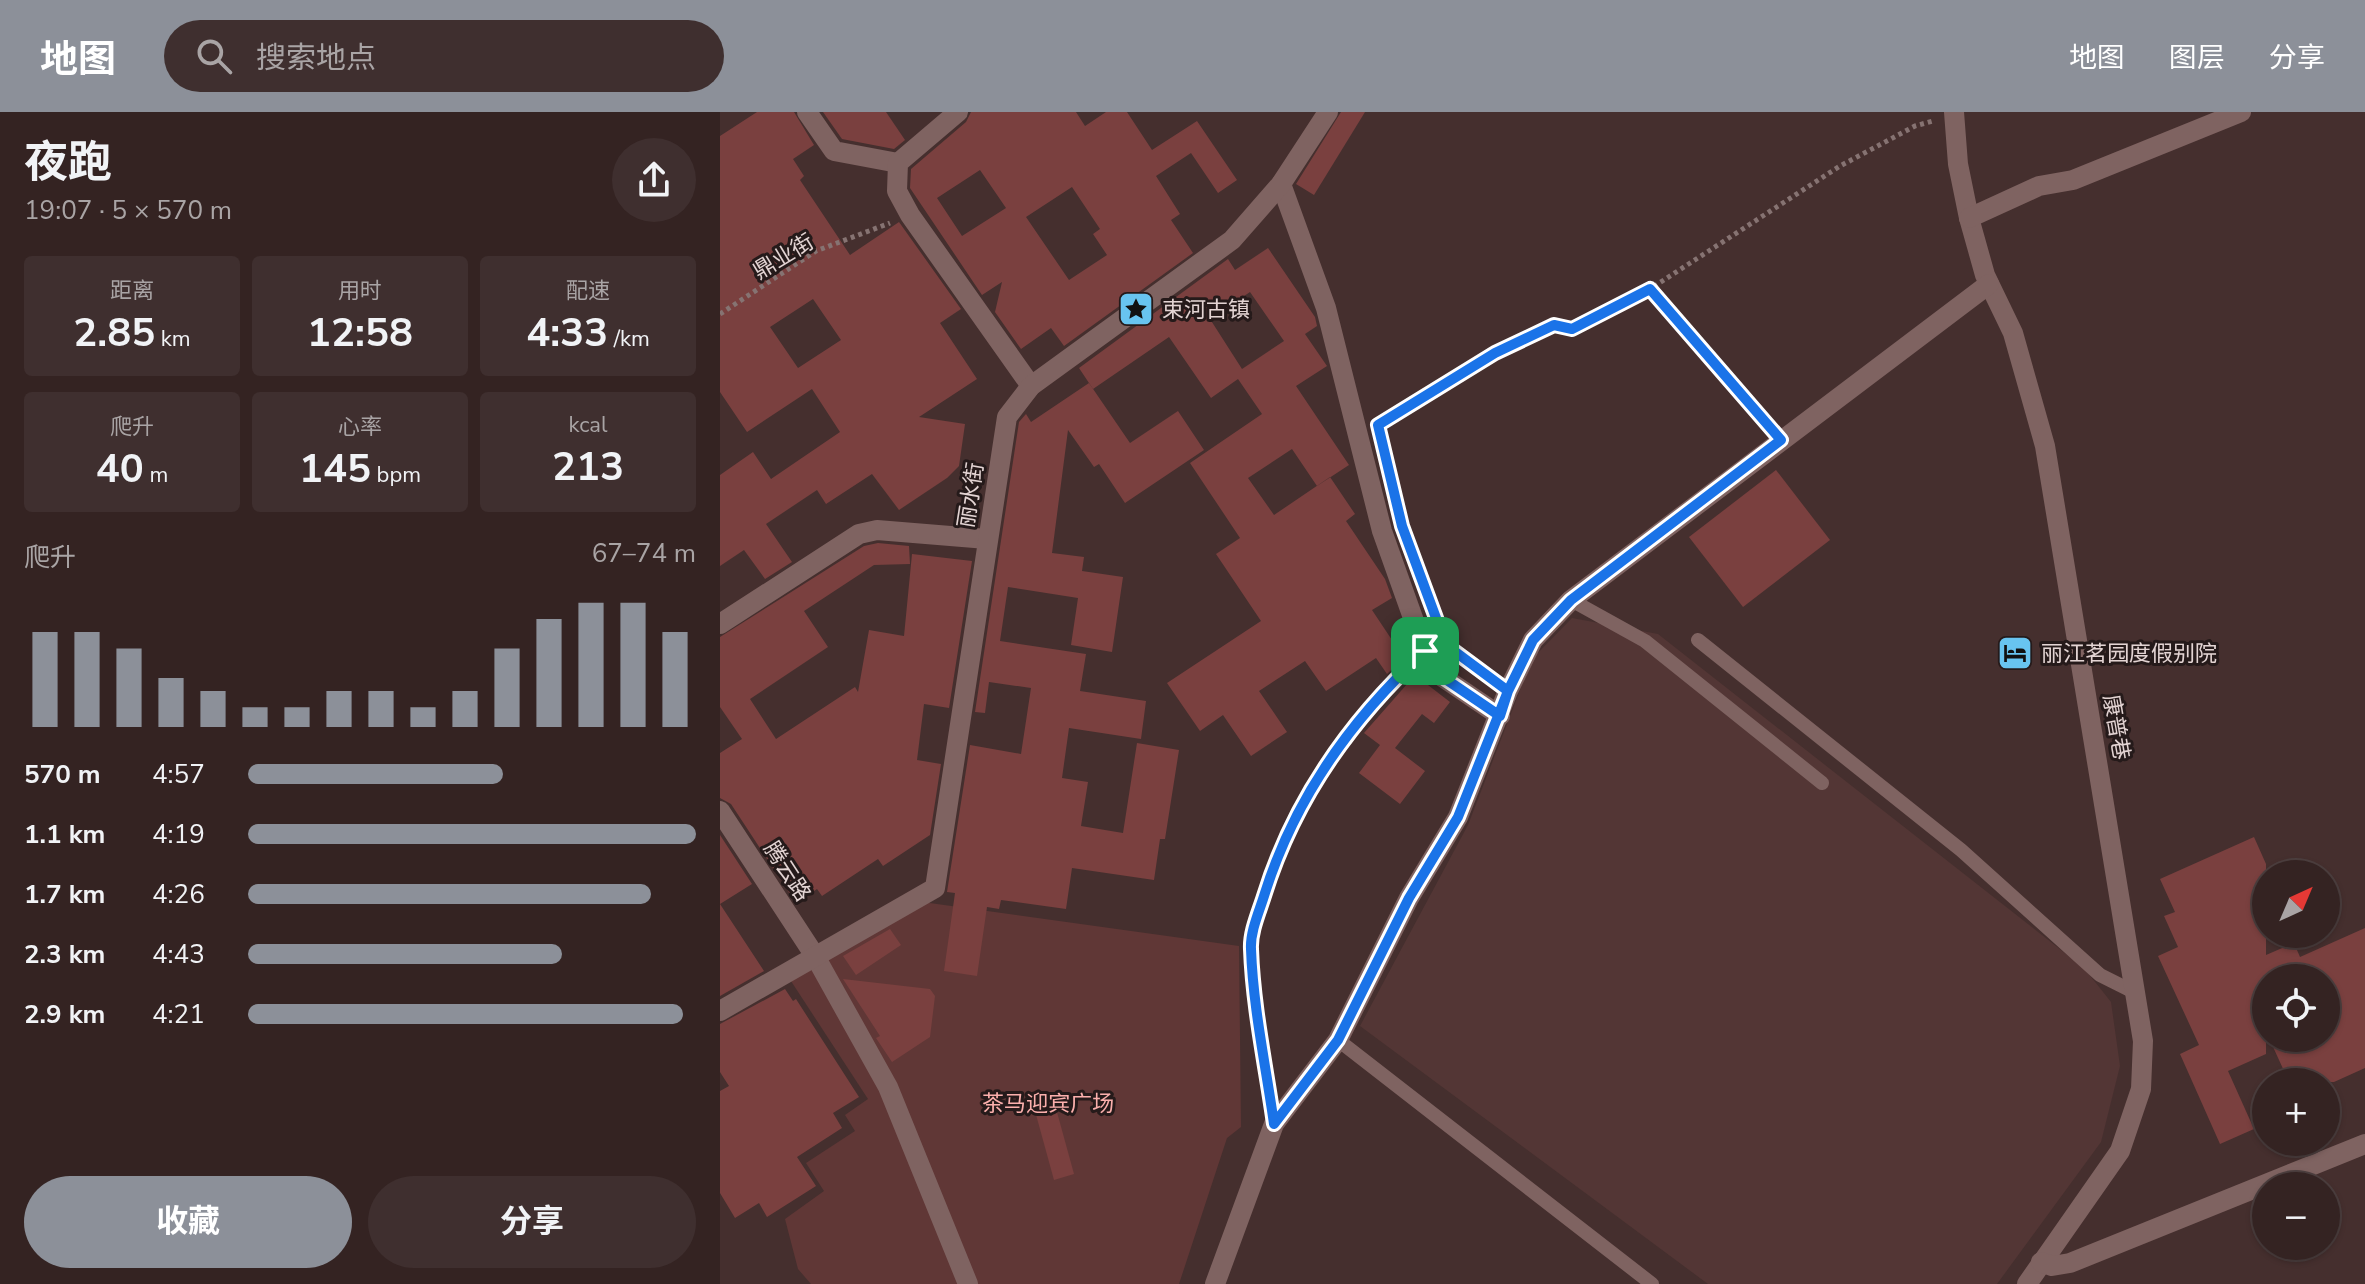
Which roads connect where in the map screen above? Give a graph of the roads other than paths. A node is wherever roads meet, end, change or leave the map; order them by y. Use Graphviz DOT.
graph roads {
  1 [pos="807,112"];
  2 [pos="958,112"];
  3 [pos="1328,112"];
  4 [pos="2241,112"];
  5 [pos="1954,114"];
  6 [pos="898,163"];
  7 [pos="1281,184"];
  8 [pos="1969,218"];
  9 [pos="1989,284"];
  10 [pos="1031,386"];
  11 [pos="987,539"];
  12 [pos="1571,600"];
  13 [pos="720,624"];
  14 [pos="1698,640"];
  15 [pos="1425,651"];
  16 [pos="1500,716"];
  17 [pos="1822,783"];
  18 [pos="720,811"];
  19 [pos="815,956"];
  20 [pos="2136,993"];
  21 [pos="720,1011"];
  22 [pos="1338,1040"];
  23 [pos="1274,1124"];
  24 [pos="2365,1144"];
  25 [pos="2041,1262"];
  26 [pos="968,1284"];
  27 [pos="1215,1284"];
  28 [pos="1652,1284"];
  29 [pos="2027,1284"];
  1 -- 6 [label="street"];
  2 -- 6 [label="street"];
  3 -- 7 [label="street, 丽水街"];
  4 -- 8 [label="street"];
  5 -- 8 [label="street, 康普巷"];
  6 -- 10 [label="street"];
  7 -- 10 [label="street, 丽水街"];
  7 -- 15 [label="street"];
  8 -- 9 [label="street, 康普巷"];
  9 -- 12 [label="street"];
  9 -- 20 [label="street, 康普巷"];
  10 -- 11 [label="street, 丽水街"];
  11 -- 13 [label="street"];
  11 -- 19 [label="street, 丽水街"];
  12 -- 16 [label="street"];
  12 -- 17 [label="lane"];
  14 -- 20 [label="lane"];
  15 -- 16 [label="street"];
  15 -- 23 [label="lane"];
  16 -- 22 [label="street"];
  18 -- 19 [label="street, 腾云路"];
  19 -- 21 [label="street"];
  19 -- 26 [label="street, 腾云路"];
  20 -- 25 [label="street, 康普巷"];
  22 -- 23 [label="street"];
  22 -- 28 [label="lane"];
  23 -- 27 [label="street"];
  24 -- 25 [label="street"];
  25 -- 29 [label="street, 康普巷"];
}
